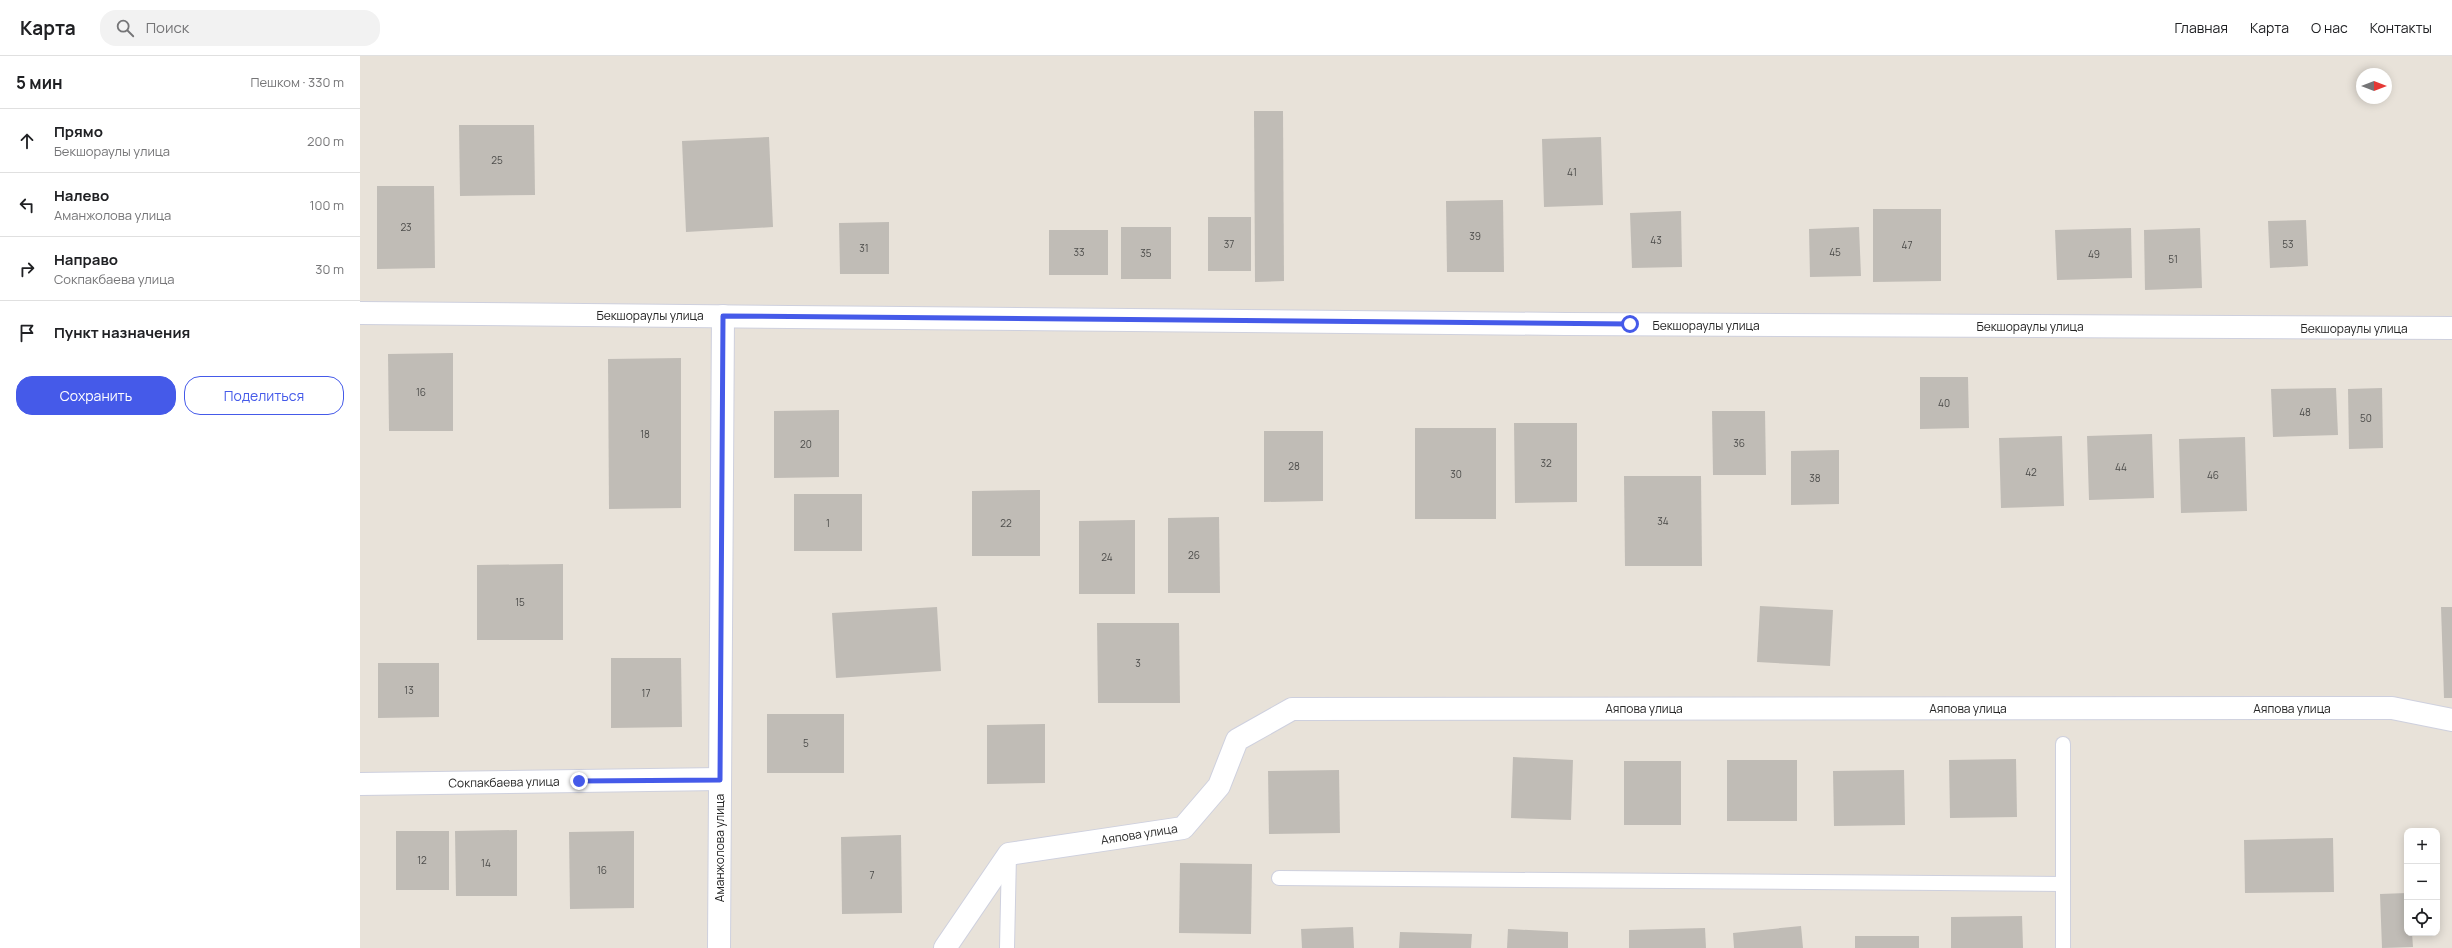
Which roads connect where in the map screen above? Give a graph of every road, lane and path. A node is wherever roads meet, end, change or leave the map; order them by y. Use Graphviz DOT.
graph roads {
  1 [pos="360,313"];
  2 [pos="723,316"];
  3 [pos="2452,328"];
  4 [pos="2452,720"];
  5 [pos="2063,744"];
  6 [pos="720,780"];
  7 [pos="360,784"];
  8 [pos="1009,854"];
  9 [pos="1279,878"];
  10 [pos="2063,884"];
  11 [pos="719,948"];
  12 [pos="945,948"];
  13 [pos="1007,948"];
  14 [pos="2063,948"];
  1 -- 2 [label="street, Бекшораулы улица"];
  2 -- 3 [label="street, Бекшораулы улица"];
  2 -- 6 [label="street, Аманжолова улица"];
  4 -- 8 [label="street, Аяпова улица"];
  5 -- 10 [label="lane"];
  6 -- 7 [label="street, Сокпакбаева улица"];
  6 -- 11 [label="street, Аманжолова улица"];
  8 -- 12 [label="street"];
  8 -- 13 [label="lane"];
  9 -- 10 [label="lane"];
  10 -- 14 [label="lane"];
}
